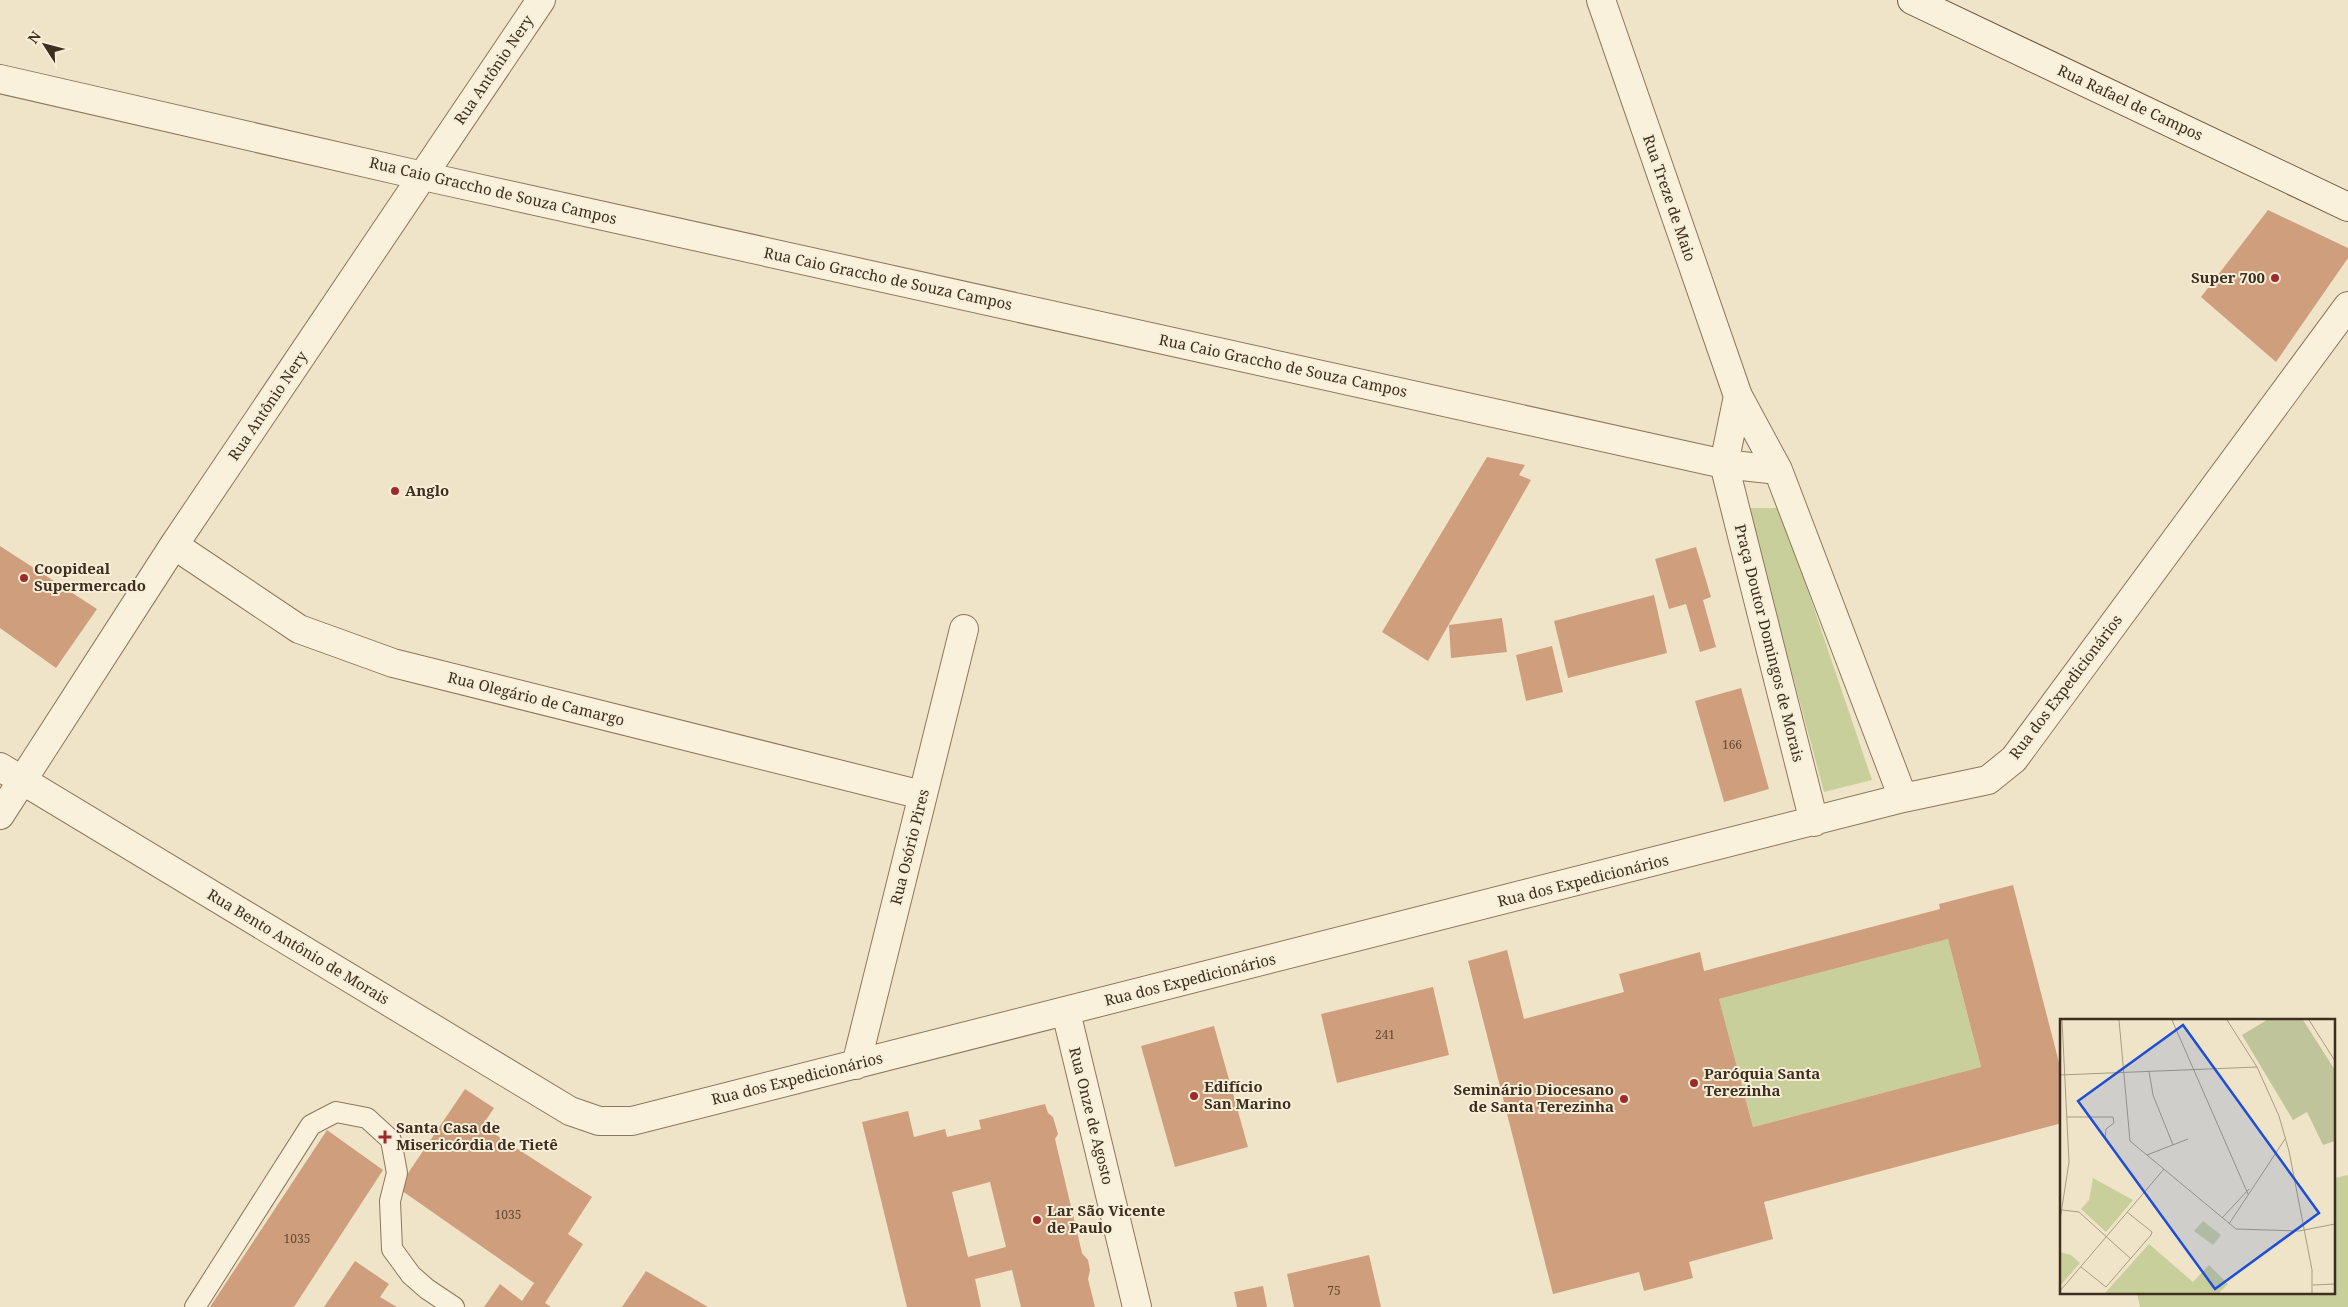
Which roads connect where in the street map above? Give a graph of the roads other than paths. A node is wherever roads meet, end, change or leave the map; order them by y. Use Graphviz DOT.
graph roads {
  1 [pos="542,0"];
  2 [pos="1601,0"];
  3 [pos="1912,0"];
  4 [pos="0,78"];
  5 [pos="423,176"];
  6 [pos="2348,206"];
  7 [pos="2348,306"];
  8 [pos="1738,396"];
  9 [pos="1724,464"];
  10 [pos="1778,470"];
  11 [pos="174,545"];
  12 [pos="964,629"];
  13 [pos="0,767"];
  14 [pos="22,782"];
  15 [pos="922,795"];
  16 [pos="1903,798"];
  17 [pos="0,815"];
  18 [pos="1814,822"];
  19 [pos="1066,1012"];
  20 [pos="856,1065"];
  21 [pos="598,1121"];
  22 [pos="196,1307"];
  23 [pos="454,1307"];
  24 [pos="1137,1307"];
  1 -- 5 [label="street, Rua Antônio Nery"];
  2 -- 8 [label="street, Rua Treze de Maio"];
  3 -- 6 [label="street, Rua Rafael de Campos"];
  4 -- 5 [label="street, Rua Caio Graccho de Souza Campos"];
  5 -- 9 [label="street, Rua Caio Graccho de Souza Campos"];
  5 -- 11 [label="street, Rua Antônio Nery"];
  7 -- 16 [label="street, Rua dos Expedicionários"];
  8 -- 9 [label="street"];
  8 -- 10 [label="street, Rua Treze de Maio"];
  9 -- 10 [label="street, Rua Caio Graccho de Souza Campos"];
  9 -- 18 [label="street, Praça Doutor Domingos de Morais"];
  10 -- 16 [label="street"];
  11 -- 14 [label="street, Rua Antônio Nery"];
  11 -- 15 [label="street, Rua Olegário de Camargo"];
  12 -- 15 [label="street, Rua Osório Pires"];
  13 -- 14 [label="street, Rua Bento Antônio de Morais"];
  14 -- 17 [label="street, Rua Antônio Nery"];
  14 -- 21 [label="street, Rua Bento Antônio de Morais"];
  15 -- 20 [label="street, Rua Osório Pires"];
  16 -- 18 [label="street, Rua dos Expedicionários"];
  18 -- 19 [label="street, Rua dos Expedicionários"];
  19 -- 20 [label="street, Rua dos Expedicionários"];
  19 -- 24 [label="street, Rua Onze de Agosto"];
  20 -- 21 [label="street, Rua dos Expedicionários"];
  22 -- 23 [label="lane"];
}
